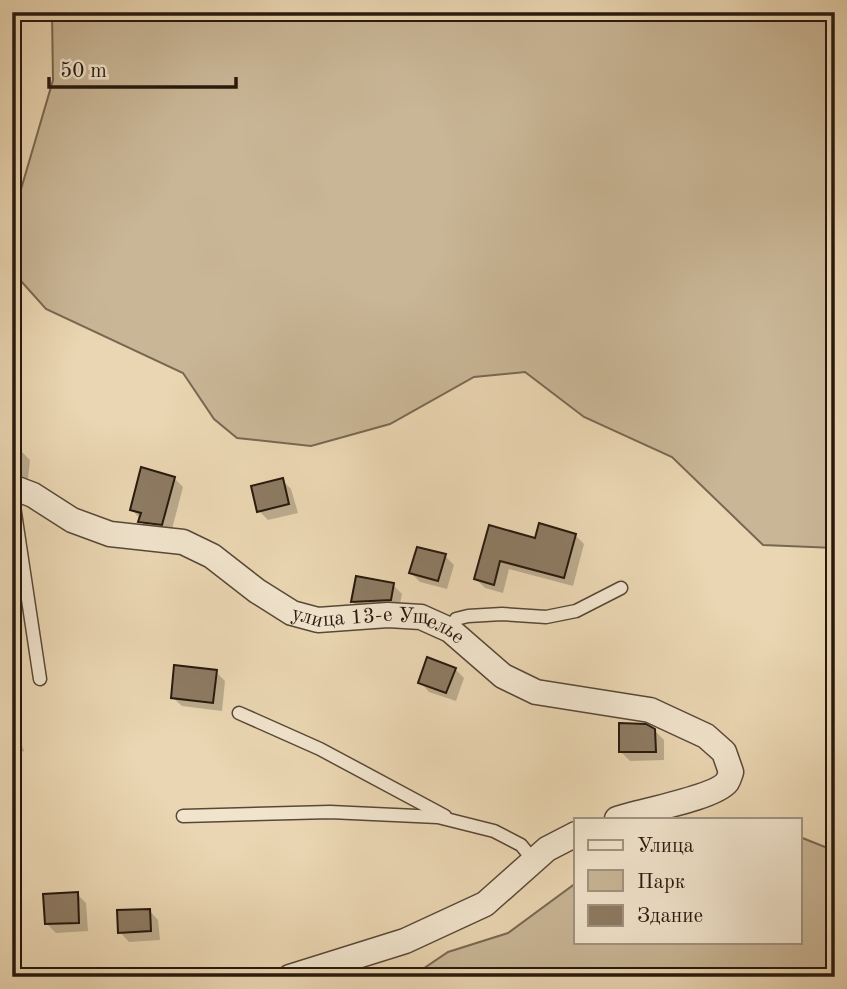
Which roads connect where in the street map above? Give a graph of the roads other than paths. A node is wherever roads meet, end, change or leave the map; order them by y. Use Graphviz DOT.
graph roads {
  1 [pos="12,487"];
  2 [pos="12,493"];
  3 [pos="621,588"];
  4 [pos="450,630"];
  5 [pos="40,679"];
  6 [pos="239,713"];
  7 [pos="183,816"];
  8 [pos="620,818"];
  9 [pos="452,820"];
  10 [pos="574,835"];
  11 [pos="534,861"];
  12 [pos="290,977"];
  1 -- 4 [label="street, улица 13-е Ущелье"];
  2 -- 5 [label="lane"];
  3 -- 4 [label="lane"];
  4 -- 8 [label="street, улица 13-е Ущелье"];
  6 -- 9 [label="lane"];
  7 -- 9 [label="lane"];
  9 -- 11 [label="lane"];
  10 -- 11 [label="street"];
  11 -- 12 [label="street"];
}
